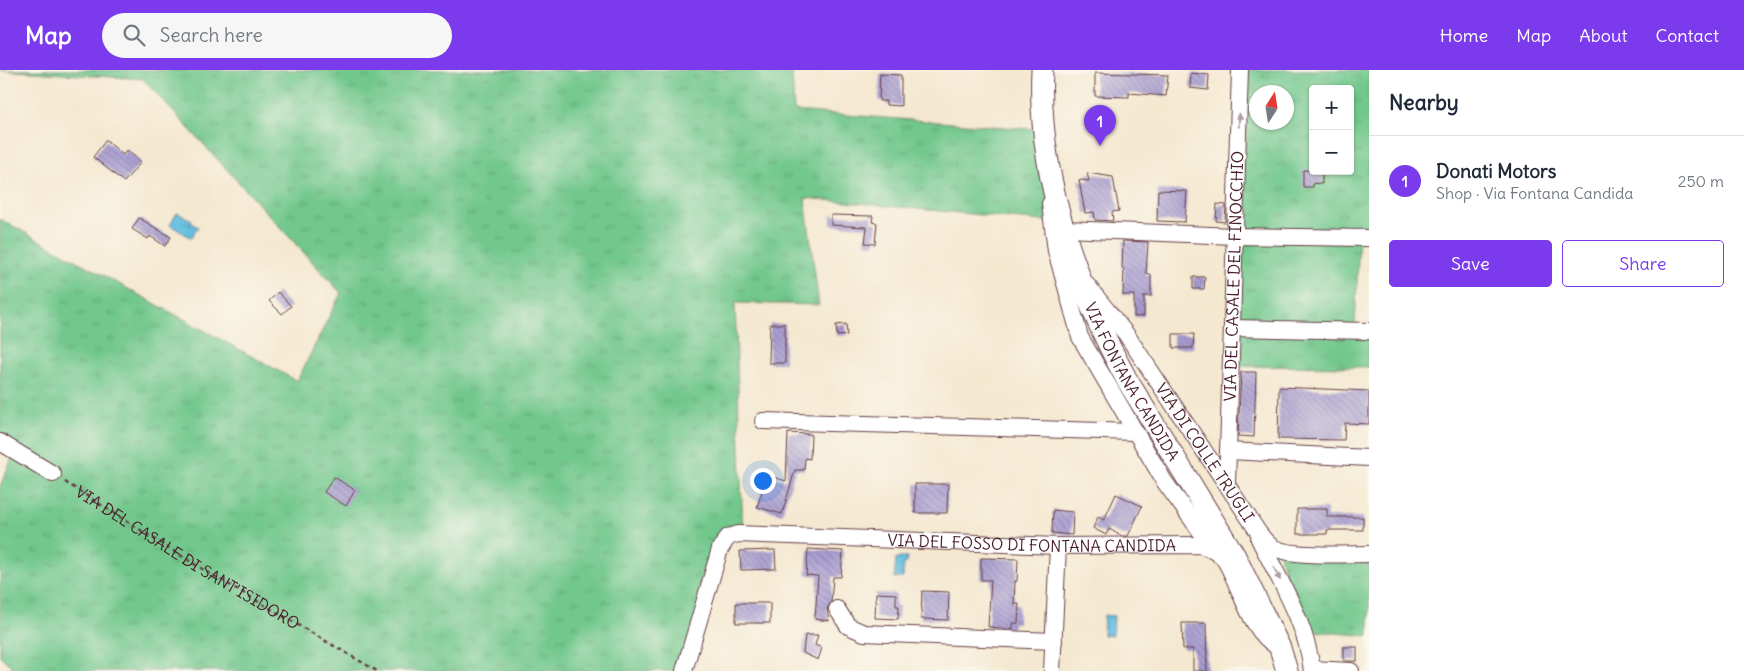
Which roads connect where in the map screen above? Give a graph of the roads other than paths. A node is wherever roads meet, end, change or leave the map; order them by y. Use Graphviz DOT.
graph roads {
  1 [pos="1042,70"];
  2 [pos="1240,70"];
  3 [pos="1050,176"];
  4 [pos="1065,228"];
  5 [pos="1235,236"];
  6 [pos="1369,238"];
  7 [pos="1080,278"];
  8 [pos="1232,328"];
  9 [pos="1369,331"];
  10 [pos="763,421"];
  11 [pos="1135,432"];
  12 [pos="0,442"];
  13 [pos="1228,452"];
  14 [pos="1369,458"];
  15 [pos="53,474"];
  16 [pos="1227,484"];
  17 [pos="1247,515"];
  18 [pos="1058,546"];
  19 [pos="1214,550"];
  20 [pos="1369,554"];
  21 [pos="837,610"];
  22 [pos="1054,641"];
  23 [pos="1280,648"];
  24 [pos="1312,670"];
  25 [pos="684,671"];
  26 [pos="1052,671"];
  27 [pos="1287,671"];
  28 [pos="1351,671"];
  1 -- 3 [label="main road, VIA FONTANA CANDIDA"];
  5 -- 2 [label="street, VIA DEL CASALE DEL FINOCCHIO, one-way"];
  3 -- 4 [label="main road, VIA FONTANA CANDIDA"];
  3 -- 11 [label="street"];
  4 -- 5 [label="street"];
  4 -- 7 [label="main road, VIA FONTANA CANDIDA"];
  5 -- 6 [label="street"];
  5 -- 8 [label="street, VIA DEL CASALE DEL FINOCCHIO"];
  7 -- 16 [label="street, VIA DI COLLE TRUGLI"];
  7 -- 23 [label="main road, VIA FONTANA CANDIDA"];
  8 -- 9 [label="street"];
  8 -- 13 [label="street, VIA DEL CASALE DEL FINOCCHIO"];
  10 -- 11 [label="street"];
  11 -- 19 [label="street"];
  12 -- 15 [label="street"];
  13 -- 14 [label="street"];
  13 -- 16 [label="street, VIA DEL CASALE DEL FINOCCHIO"];
  16 -- 17 [label="street, VIA DI COLLE TRUGLI"];
  17 -- 20 [label="street, VIA DI COLLE TRUGLI"];
  17 -- 24 [label="street, one-way"];
  18 -- 19 [label="street, VIA DEL FOSSO DI FONTANA CANDIDA"];
  18 -- 22 [label="street"];
  18 -- 25 [label="street, VIA DEL FOSSO DI FONTANA CANDIDA"];
  19 -- 23 [label="street"];
  21 -- 22 [label="street"];
  22 -- 26 [label="street"];
  23 -- 27 [label="main road, VIA FONTANA CANDIDA"];
  24 -- 28 [label="street"];
}
